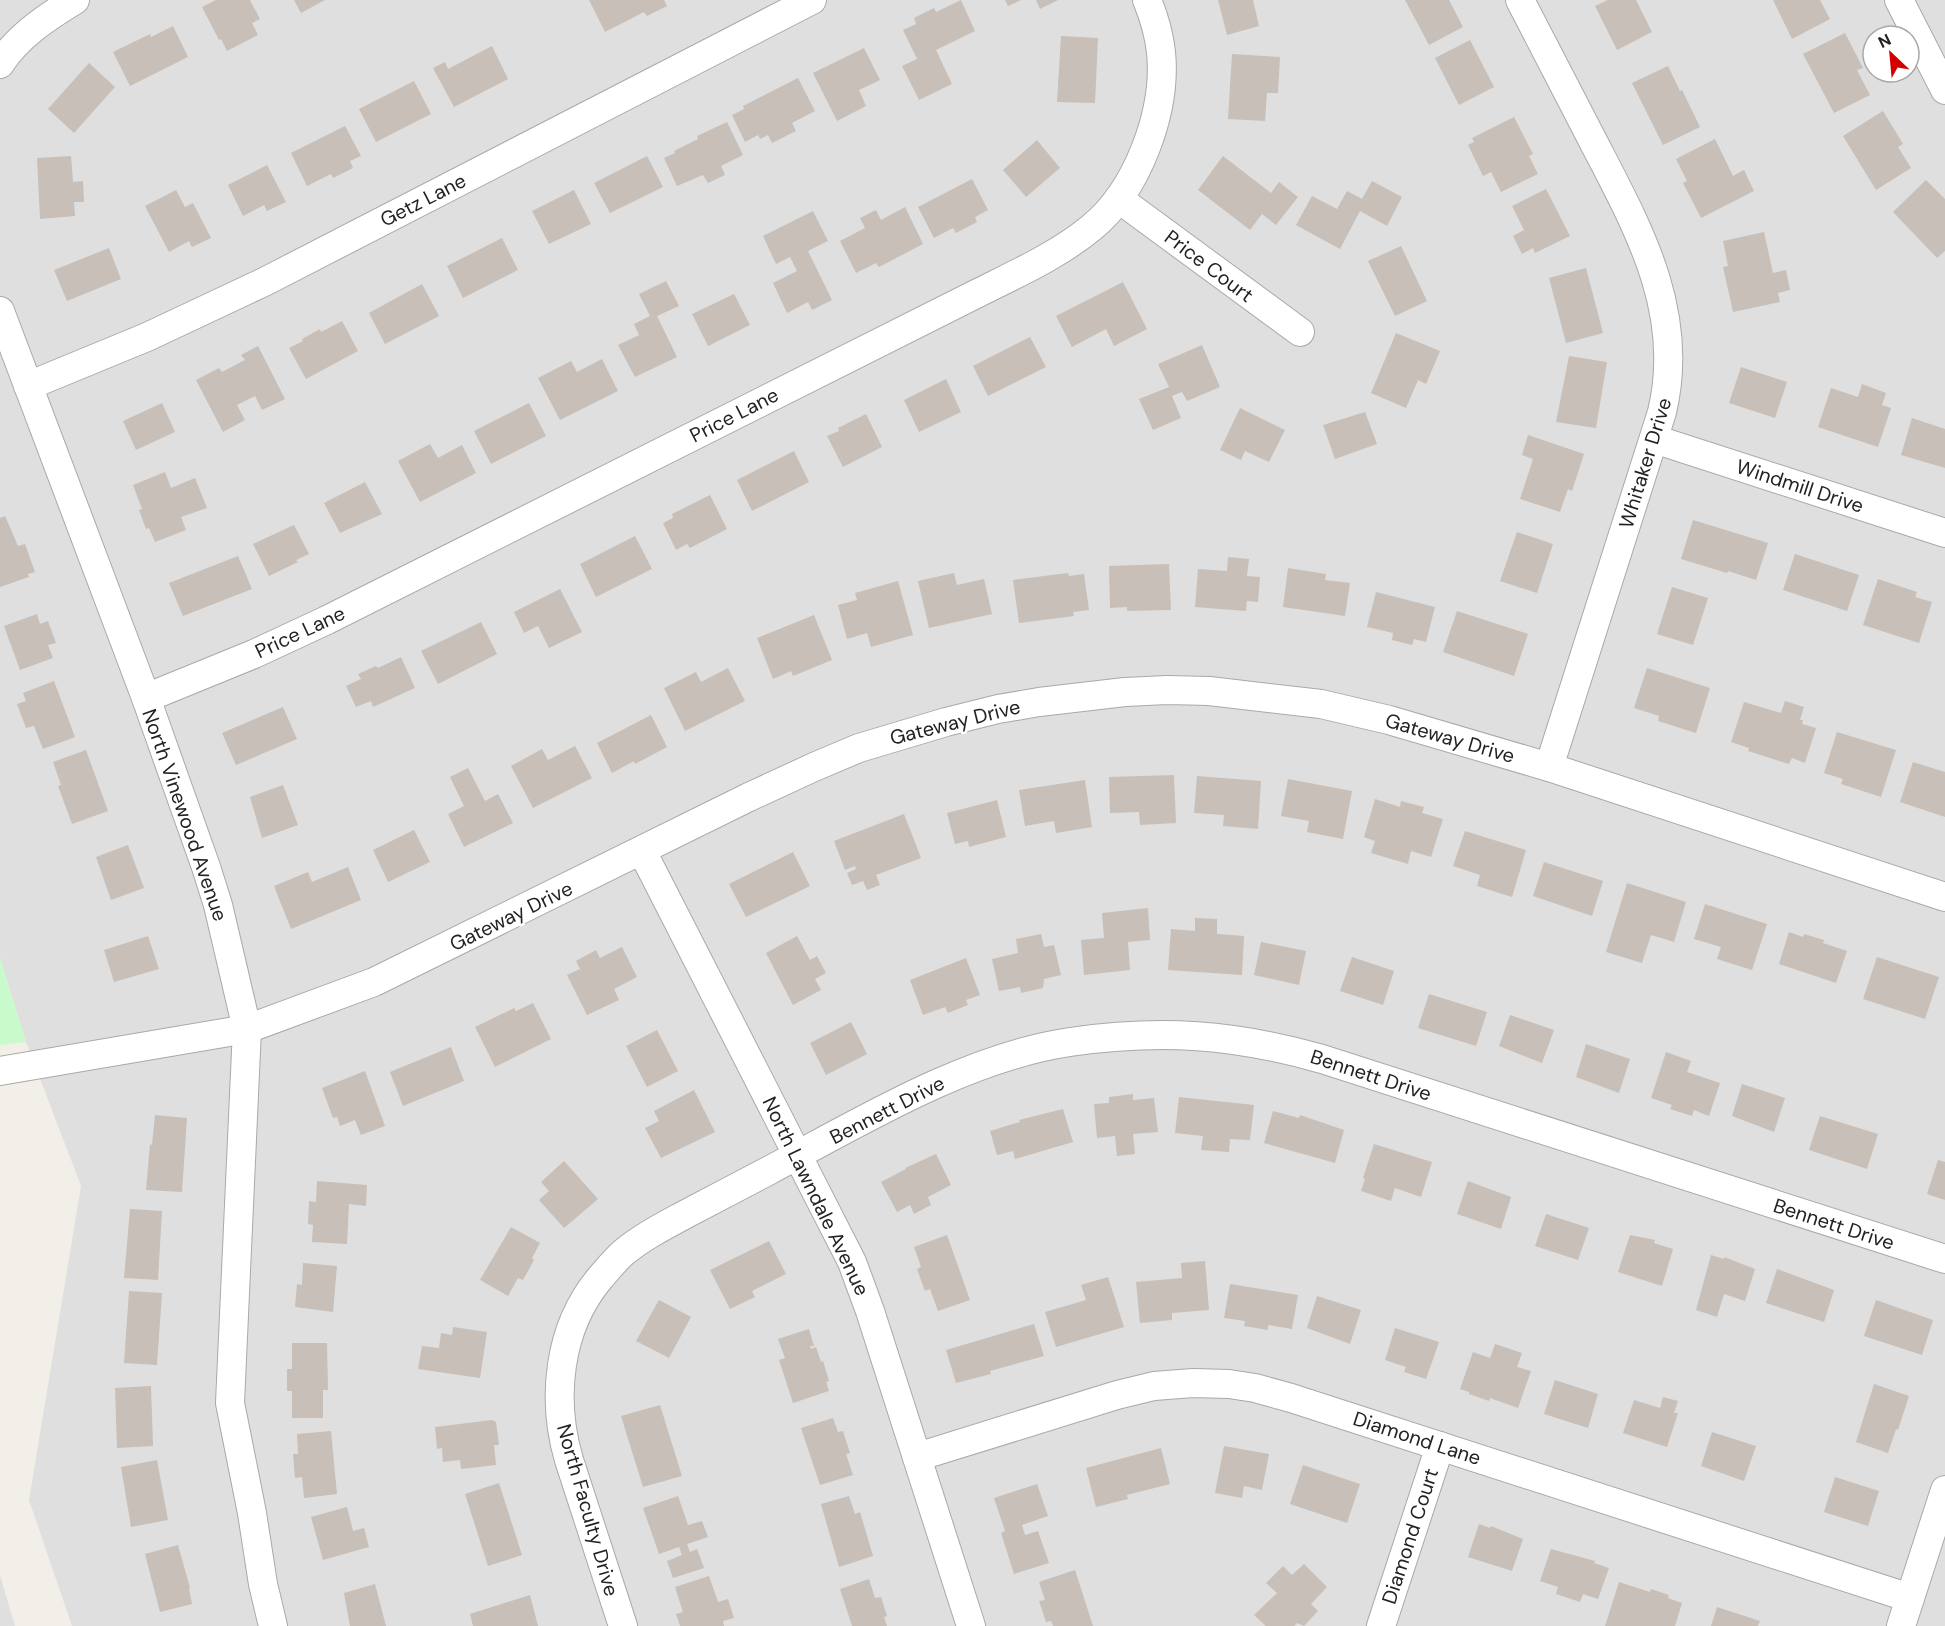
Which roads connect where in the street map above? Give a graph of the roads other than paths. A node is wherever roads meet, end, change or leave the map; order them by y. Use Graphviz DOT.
graph roads {
  1 [pos="75,0"];
  2 [pos="812,0"];
  3 [pos="1147,0"];
  4 [pos="1520,0"];
  5 [pos="1899,0"];
  6 [pos="0,63"];
  7 [pos="1945,90"];
  8 [pos="1119,199"];
  9 [pos="0,311"];
  10 [pos="1300,332"];
  11 [pos="28,386"];
  12 [pos="1654,439"];
  13 [pos="1945,533"];
  14 [pos="146,698"];
  15 [pos="1549,767"];
  16 [pos="642,850"];
  17 [pos="1945,897"];
  18 [pos="247,1029"];
  19 [pos="0,1071"];
  20 [pos="799,1155"];
  21 [pos="1945,1260"];
  22 [pos="1440,1446"];
  23 [pos="917,1457"];
  24 [pos="1945,1491"];
  25 [pos="1910,1598"];
  26 [pos="273,1626"];
  27 [pos="623,1626"];
  28 [pos="971,1626"];
  29 [pos="1381,1626"];
  30 [pos="1901,1626"];
  1 -- 6 [label="street"];
  2 -- 11 [label="street, Getz Lane"];
  3 -- 8 [label="street, Price Lane"];
  4 -- 12 [label="street, Whitaker Drive"];
  5 -- 7 [label="street"];
  8 -- 10 [label="street, Price Court"];
  8 -- 14 [label="street, Price Lane"];
  9 -- 11 [label="street, North Vinewood Avenue"];
  11 -- 14 [label="street, North Vinewood Avenue"];
  12 -- 13 [label="street, Windmill Drive"];
  12 -- 15 [label="street, Whitaker Drive"];
  14 -- 18 [label="street, North Vinewood Avenue"];
  15 -- 16 [label="street, Gateway Drive"];
  15 -- 17 [label="street, Gateway Drive"];
  16 -- 18 [label="street, Gateway Drive"];
  16 -- 20 [label="street, North Lawndale Avenue"];
  18 -- 19 [label="street, Gateway Drive"];
  18 -- 26 [label="street, North Vinewood Avenue"];
  20 -- 21 [label="street, Bennett Drive"];
  20 -- 23 [label="street, North Lawndale Avenue"];
  20 -- 27 [label="street, North Faculty Drive"];
  22 -- 23 [label="street, Diamond Lane"];
  22 -- 25 [label="street, Diamond Lane"];
  22 -- 29 [label="street, Diamond Court"];
  23 -- 28 [label="street, North Lawndale Avenue"];
  24 -- 25 [label="street"];
  25 -- 30 [label="street"];
}
